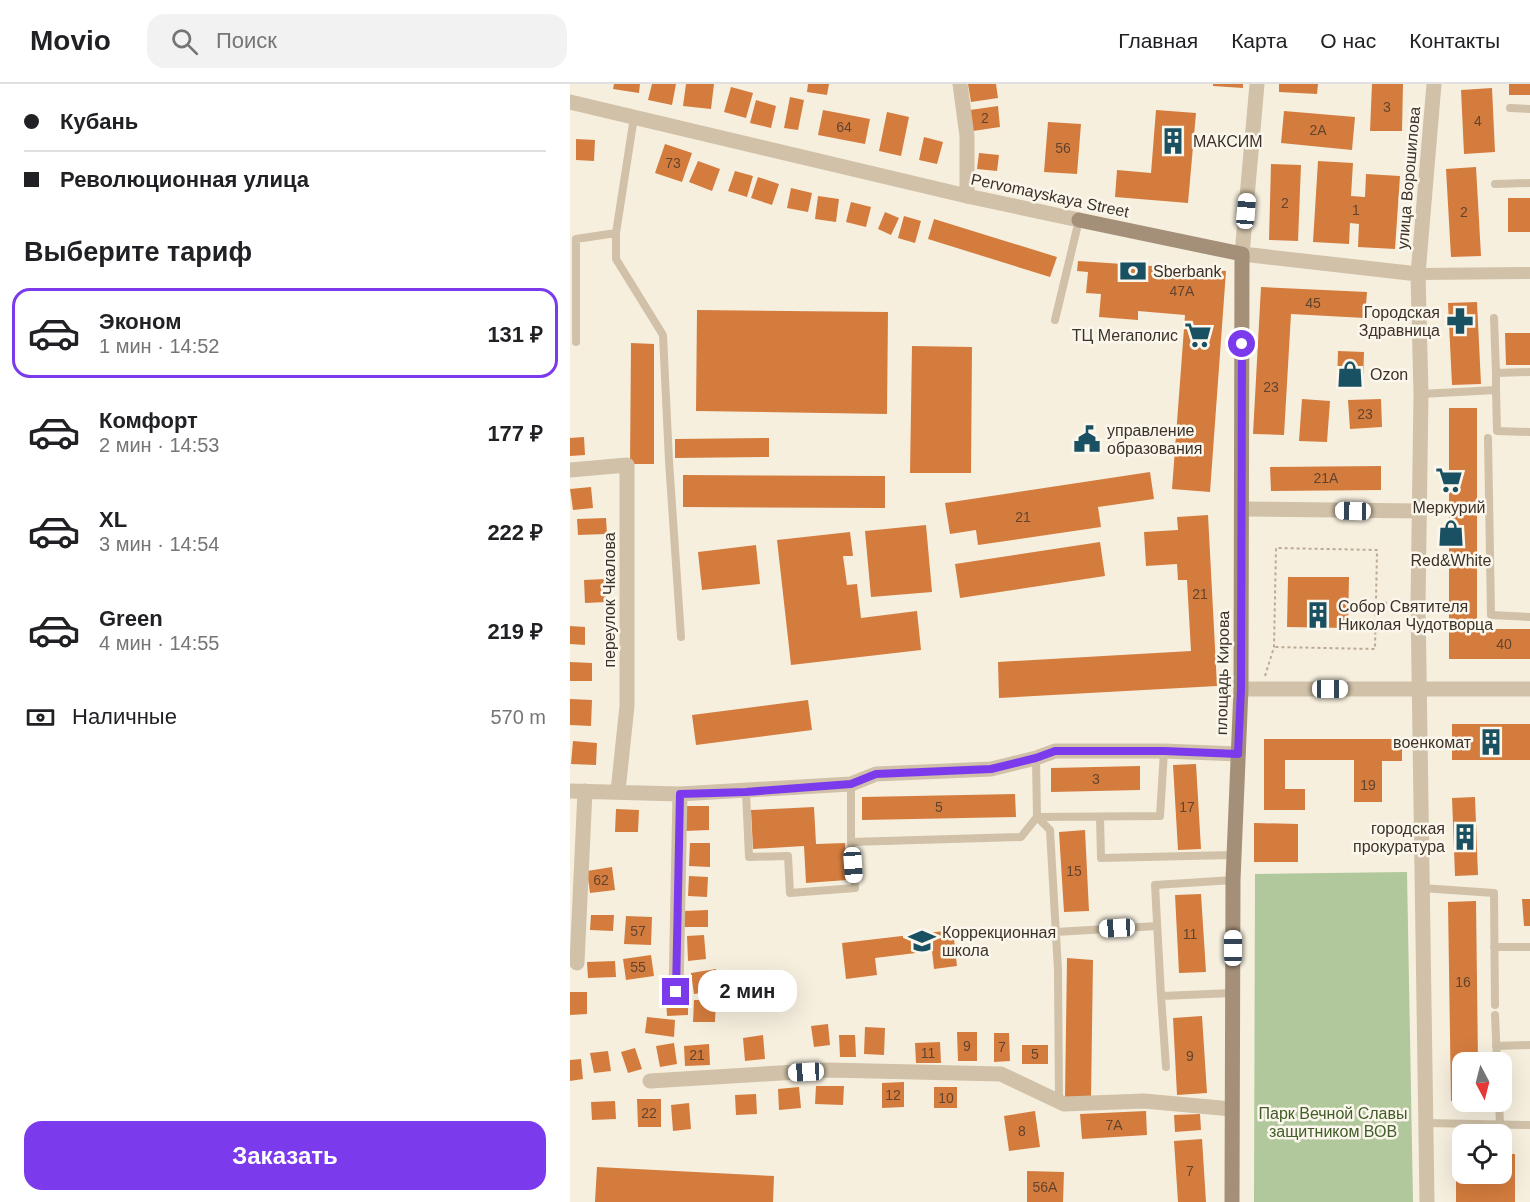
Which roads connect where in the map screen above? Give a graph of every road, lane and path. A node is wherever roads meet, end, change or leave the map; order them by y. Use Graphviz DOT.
graph roads {
  1 [pos="960,84"];
  2 [pos="1257,84"];
  3 [pos="1434,84"];
  4 [pos="570,102"];
  5 [pos="1510,108"];
  6 [pos="1530,109"];
  7 [pos="634,117"];
  8 [pos="1530,183"];
  9 [pos="1495,184"];
  10 [pos="967,196"];
  11 [pos="1079,220"];
  12 [pos="615,232"];
  13 [pos="1242,254"];
  14 [pos="1530,273"];
  15 [pos="1418,274"];
  16 [pos="1494,318"];
  17 [pos="1055,320"];
  18 [pos="576,342"];
  19 [pos="1530,372"];
  20 [pos="1496,373"];
  21 [pos="1496,390"];
  22 [pos="1421,394"];
  23 [pos="1530,432"];
  24 [pos="1488,438"];
  25 [pos="570,470"];
  26 [pos="1242,509"];
  27 [pos="1419,511"];
  28 [pos="1348,602"];
  29 [pos="1376,603"];
  30 [pos="1418,604"];
  31 [pos="1530,617"];
  32 [pos="681,637"];
  33 [pos="1274,647"];
  34 [pos="1265,676"];
  35 [pos="1241,689"];
  36 [pos="1420,689"];
  37 [pos="1530,689"];
  38 [pos="1164,751"];
  39 [pos="1238,754"];
  40 [pos="1036,758"];
  41 [pos="851,784"];
  42 [pos="578,791"];
  43 [pos="618,791"];
  44 [pos="746,792"];
  45 [pos="680,794"];
  46 [pos="1037,817"];
  47 [pos="1100,817"];
  48 [pos="851,842"];
  49 [pos="1234,855"];
  50 [pos="1233,880"];
  51 [pos="1422,888"];
  52 [pos="1157,926"];
  53 [pos="1056,932"];
  54 [pos="1494,947"];
  55 [pos="1530,947"];
  56 [pos="577,963"];
  57 [pos="676,992"];
  58 [pos="1233,993"];
  59 [pos="1161,996"];
  60 [pos="1495,1005"];
  61 [pos="1495,1016"];
  62 [pos="1496,1046"];
  63 [pos="1530,1046"];
  64 [pos="1496,1052"];
  65 [pos="1166,1067"];
  66 [pos="650,1081"];
  67 [pos="1059,1102"];
  68 [pos="1232,1108"];
  69 [pos="1426,1124"];
  70 [pos="1452,1124"];
  71 [pos="1512,1125"];
  72 [pos="1530,1125"];
  73 [pos="1232,1202"];
  74 [pos="1427,1202"];
  1 -- 10 [label="street"];
  2 -- 13 [label="street"];
  3 -- 15 [label="street, улица Ворошилова"];
  4 -- 7 [label="street, Pervomayskaya Street"];
  5 -- 6 [label="lane"];
  7 -- 10 [label="street, Pervomayskaya Street"];
  7 -- 12 [label="lane"];
  8 -- 9 [label="lane"];
  10 -- 11 [label="street, Pervomayskaya Street"];
  11 -- 13 [label="main road, Pervomayskaya Street"];
  11 -- 17 [label="lane"];
  12 -- 18 [label="lane"];
  12 -- 32 [label="lane"];
  13 -- 15 [label="street, Pervomayskaya Street"];
  13 -- 26 [label="main road, площадь Кирова"];
  14 -- 15 [label="street, Pervomayskaya Street"];
  15 -- 22 [label="street"];
  16 -- 20 [label="lane"];
  19 -- 20 [label="lane"];
  20 -- 21 [label="lane"];
  21 -- 22 [label="lane"];
  21 -- 23 [label="lane"];
  22 -- 27 [label="street"];
  24 -- 31 [label="lane"];
  25 -- 43 [label="street, переулок Чкалова"];
  26 -- 27 [label="street"];
  26 -- 35 [label="main road, площадь Кирова"];
  27 -- 30 [label="street"];
  28 -- 29 [label="path"];
  29 -- 30 [label="path"];
  29 -- 33 [label="path"];
  29 -- 33 [label="path"];
  30 -- 36 [label="street"];
  33 -- 34 [label="path"];
  35 -- 36 [label="street"];
  35 -- 39 [label="main road, площадь Кирова"];
  36 -- 37 [label="street"];
  36 -- 51 [label="street"];
  38 -- 39 [label="street"];
  38 -- 40 [label="street"];
  38 -- 47 [label="lane"];
  39 -- 49 [label="main road, площадь Кирова"];
  40 -- 41 [label="street"];
  40 -- 46 [label="lane"];
  41 -- 44 [label="street"];
  41 -- 48 [label="lane"];
  42 -- 43 [label="street"];
  42 -- 56 [label="street"];
  43 -- 45 [label="street"];
  44 -- 45 [label="street"];
  44 -- 48 [label="lane"];
  45 -- 57 [label="street"];
  46 -- 47 [label="lane"];
  46 -- 48 [label="lane"];
  46 -- 53 [label="lane"];
  47 -- 49 [label="lane"];
  49 -- 50 [label="main road, площадь Кирова"];
  50 -- 52 [label="lane"];
  50 -- 58 [label="main road, площадь Кирова"];
  51 -- 54 [label="lane"];
  51 -- 69 [label="street"];
  52 -- 53 [label="lane"];
  52 -- 59 [label="lane"];
  53 -- 67 [label="lane"];
  54 -- 55 [label="lane"];
  54 -- 60 [label="lane"];
  58 -- 59 [label="lane"];
  58 -- 68 [label="main road, площадь Кирова"];
  59 -- 65 [label="lane"];
  61 -- 62 [label="lane"];
  62 -- 63 [label="lane"];
  62 -- 64 [label="lane"];
  66 -- 67 [label="street"];
  67 -- 68 [label="street"];
  68 -- 73 [label="main road, площадь Кирова"];
  69 -- 70 [label="lane"];
  69 -- 74 [label="street"];
  71 -- 72 [label="lane"];
}
